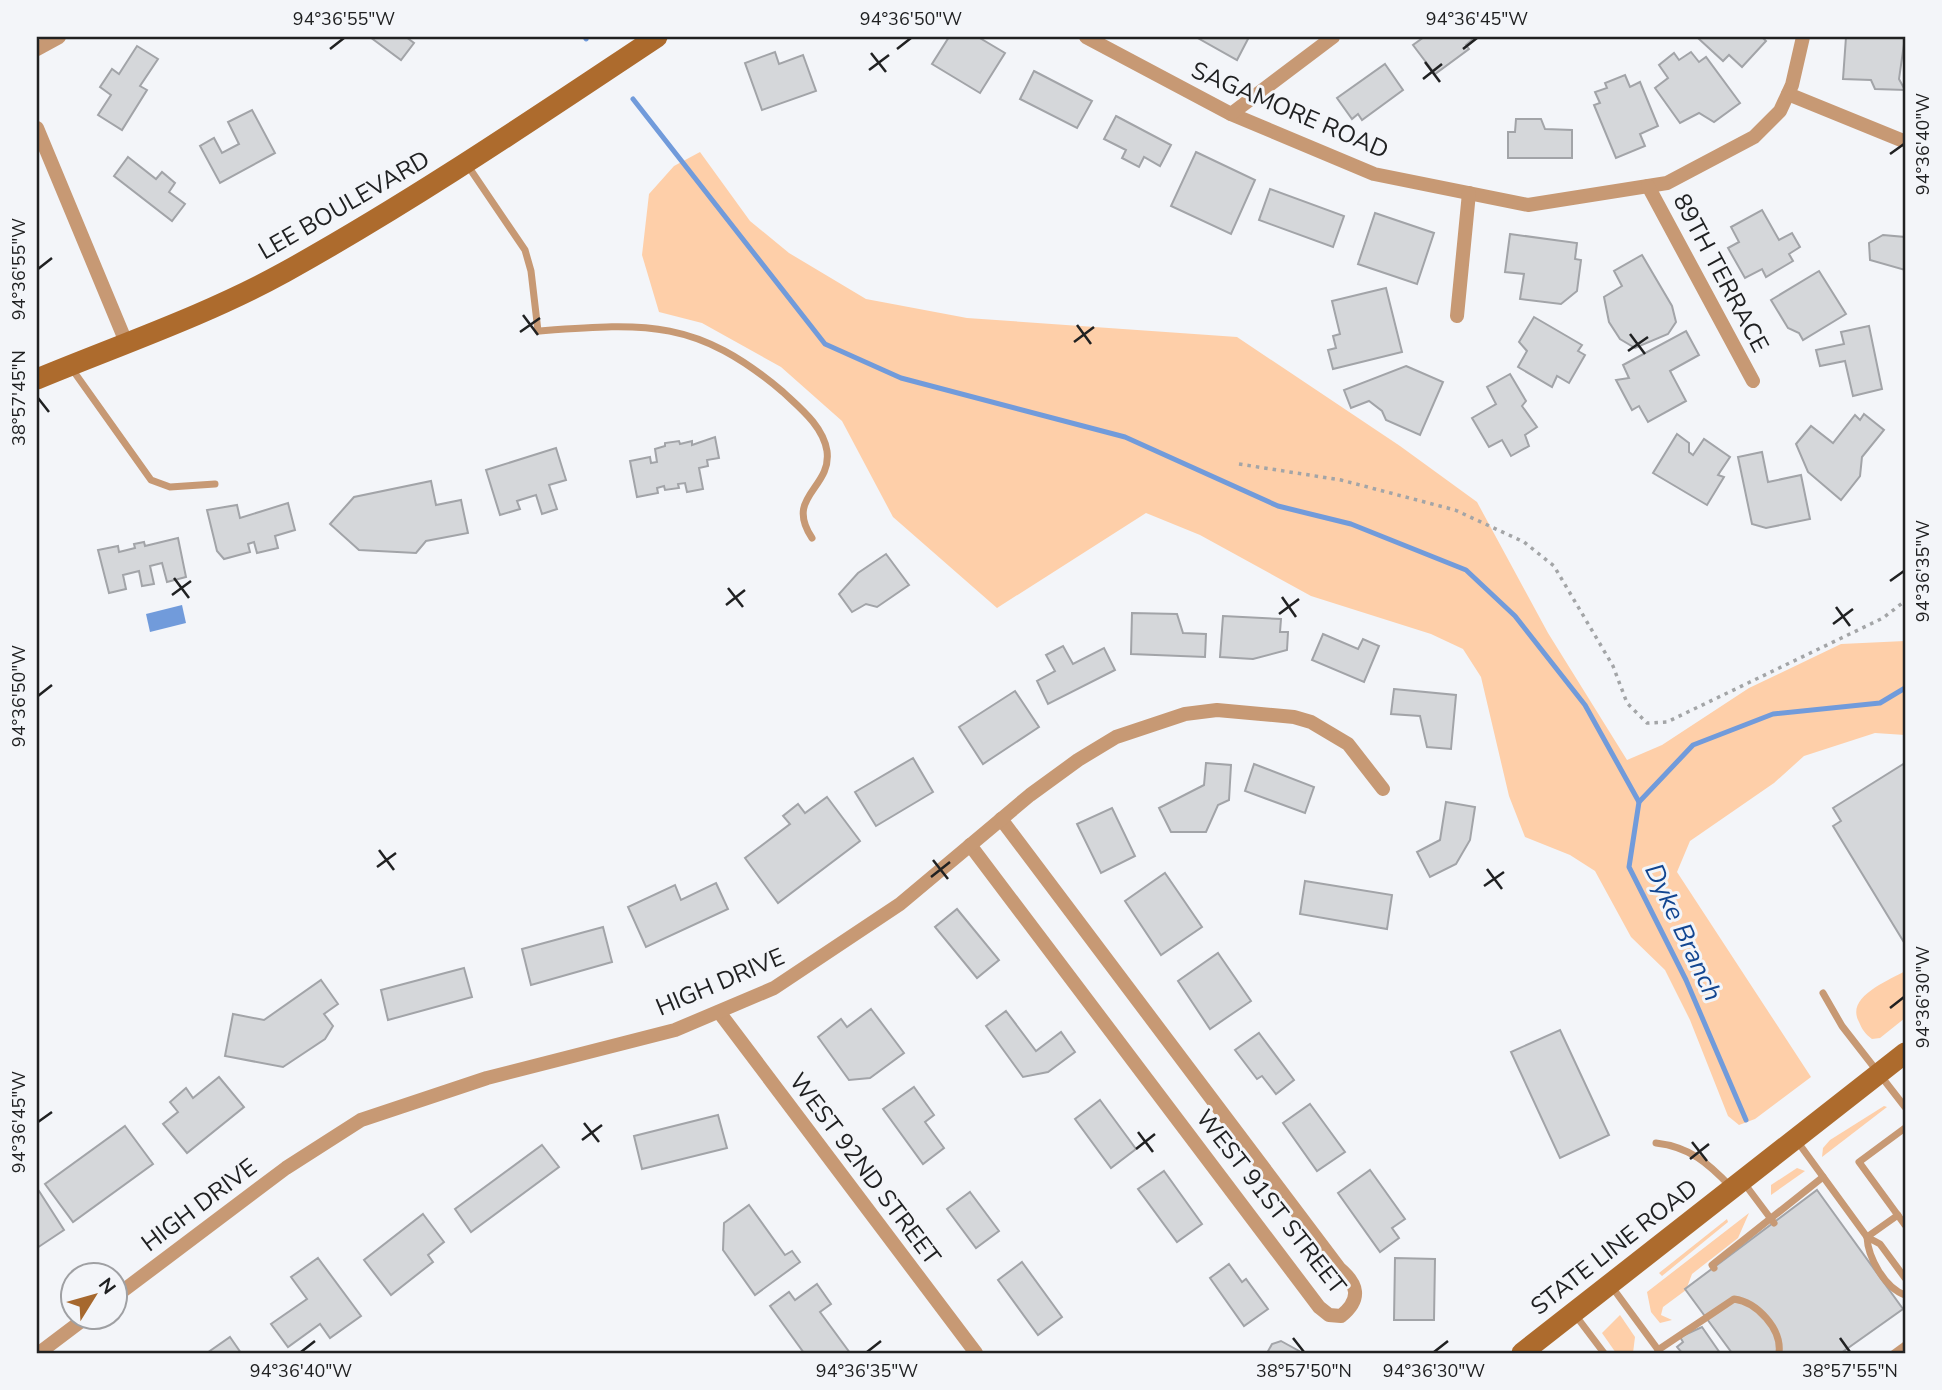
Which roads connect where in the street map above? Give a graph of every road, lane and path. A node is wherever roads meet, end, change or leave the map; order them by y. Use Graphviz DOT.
graph roads {
  1 [pos="59,37"];
  2 [pos="657,37"];
  3 [pos="1086,37"];
  4 [pos="1333,37"];
  5 [pos="1803,37"];
  6 [pos="38,51"];
  7 [pos="1788,94"];
  8 [pos="1231,114"];
  9 [pos="37,128"];
  10 [pos="1901,140"];
  11 [pos="465,163"];
  12 [pos="1648,186"];
  13 [pos="1469,193"];
  14 [pos="1457,316"];
  15 [pos="126,342"];
  16 [pos="70,365"];
  17 [pos="37,379"];
  18 [pos="1753,381"];
  19 [pos="1240,464"];
  20 [pos="215,484"];
  21 [pos="812,538"];
  22 [pos="1905,601"];
  23 [pos="1383,789"];
  24 [pos="1001,819"];
  25 [pos="970,845"];
  26 [pos="1823,993"];
  27 [pos="719,1012"];
  28 [pos="1905,1053"];
  29 [pos="1878,1073"];
  30 [pos="1905,1107"];
  31 [pos="1905,1128"];
  32 [pos="1795,1138"];
  33 [pos="1656,1143"];
  34 [pos="1824,1177"];
  35 [pos="1737,1183"];
  36 [pos="1898,1215"];
  37 [pos="1772,1221"];
  38 [pos="1905,1225"];
  39 [pos="1867,1237"];
  40 [pos="1714,1268"];
  41 [pos="1905,1278"];
  42 [pos="1610,1284"];
  43 [pos="130,1285"];
  44 [pos="1905,1295"];
  45 [pos="1573,1312"];
  46 [pos="70,1330"];
  47 [pos="1905,1345"];
  48 [pos="1659,1351"];
  49 [pos="39,1353"];
  50 [pos="976,1353"];
  51 [pos="1522,1353"];
  52 [pos="1604,1353"];
  53 [pos="1779,1353"];
  54 [pos="1894,1353"];
  1 -- 6 [label="street"];
  2 -- 11 [label="street, LEE BOULEVARD"];
  3 -- 8 [label="street, SAGAMORE ROAD"];
  4 -- 8 [label="street"];
  5 -- 7 [label="street, SAGAMORE ROAD"];
  7 -- 10 [label="street"];
  7 -- 12 [label="street, SAGAMORE ROAD"];
  8 -- 13 [label="street, SAGAMORE ROAD"];
  9 -- 15 [label="street"];
  11 -- 15 [label="street, LEE BOULEVARD"];
  11 -- 21 [label="lane"];
  12 -- 13 [label="street, SAGAMORE ROAD"];
  12 -- 18 [label="street, 89TH TERRACE"];
  13 -- 14 [label="street"];
  15 -- 16 [label="street, LEE BOULEVARD"];
  16 -- 17 [label="street, LEE BOULEVARD"];
  16 -- 20 [label="lane"];
  19 -- 22 [label="path"];
  23 -- 24 [label="street, HIGH DRIVE"];
  24 -- 25 [label="street, HIGH DRIVE"];
  24 -- 25 [label="street, WEST 91ST STREET"];
  25 -- 27 [label="street, HIGH DRIVE"];
  26 -- 29 [label="lane"];
  27 -- 43 [label="street, HIGH DRIVE"];
  27 -- 50 [label="street, WEST 92ND STREET"];
  28 -- 29 [label="street, STATE LINE ROAD"];
  29 -- 30 [label="lane"];
  29 -- 32 [label="street, STATE LINE ROAD"];
  31 -- 36 [label="lane"];
  32 -- 34 [label="lane"];
  32 -- 35 [label="street, STATE LINE ROAD"];
  33 -- 35 [label="lane"];
  34 -- 37 [label="lane"];
  34 -- 39 [label="lane"];
  35 -- 37 [label="lane"];
  35 -- 42 [label="street, STATE LINE ROAD"];
  36 -- 38 [label="lane"];
  36 -- 39 [label="lane"];
  37 -- 40 [label="lane"];
  39 -- 41 [label="lane"];
  39 -- 44 [label="lane"];
  42 -- 45 [label="street, STATE LINE ROAD"];
  42 -- 48 [label="lane"];
  45 -- 51 [label="street, STATE LINE ROAD"];
  45 -- 52 [label="lane"];
  46 -- 49 [label="street"];
  47 -- 54 [label="lane"];
  48 -- 53 [label="lane"];
}
